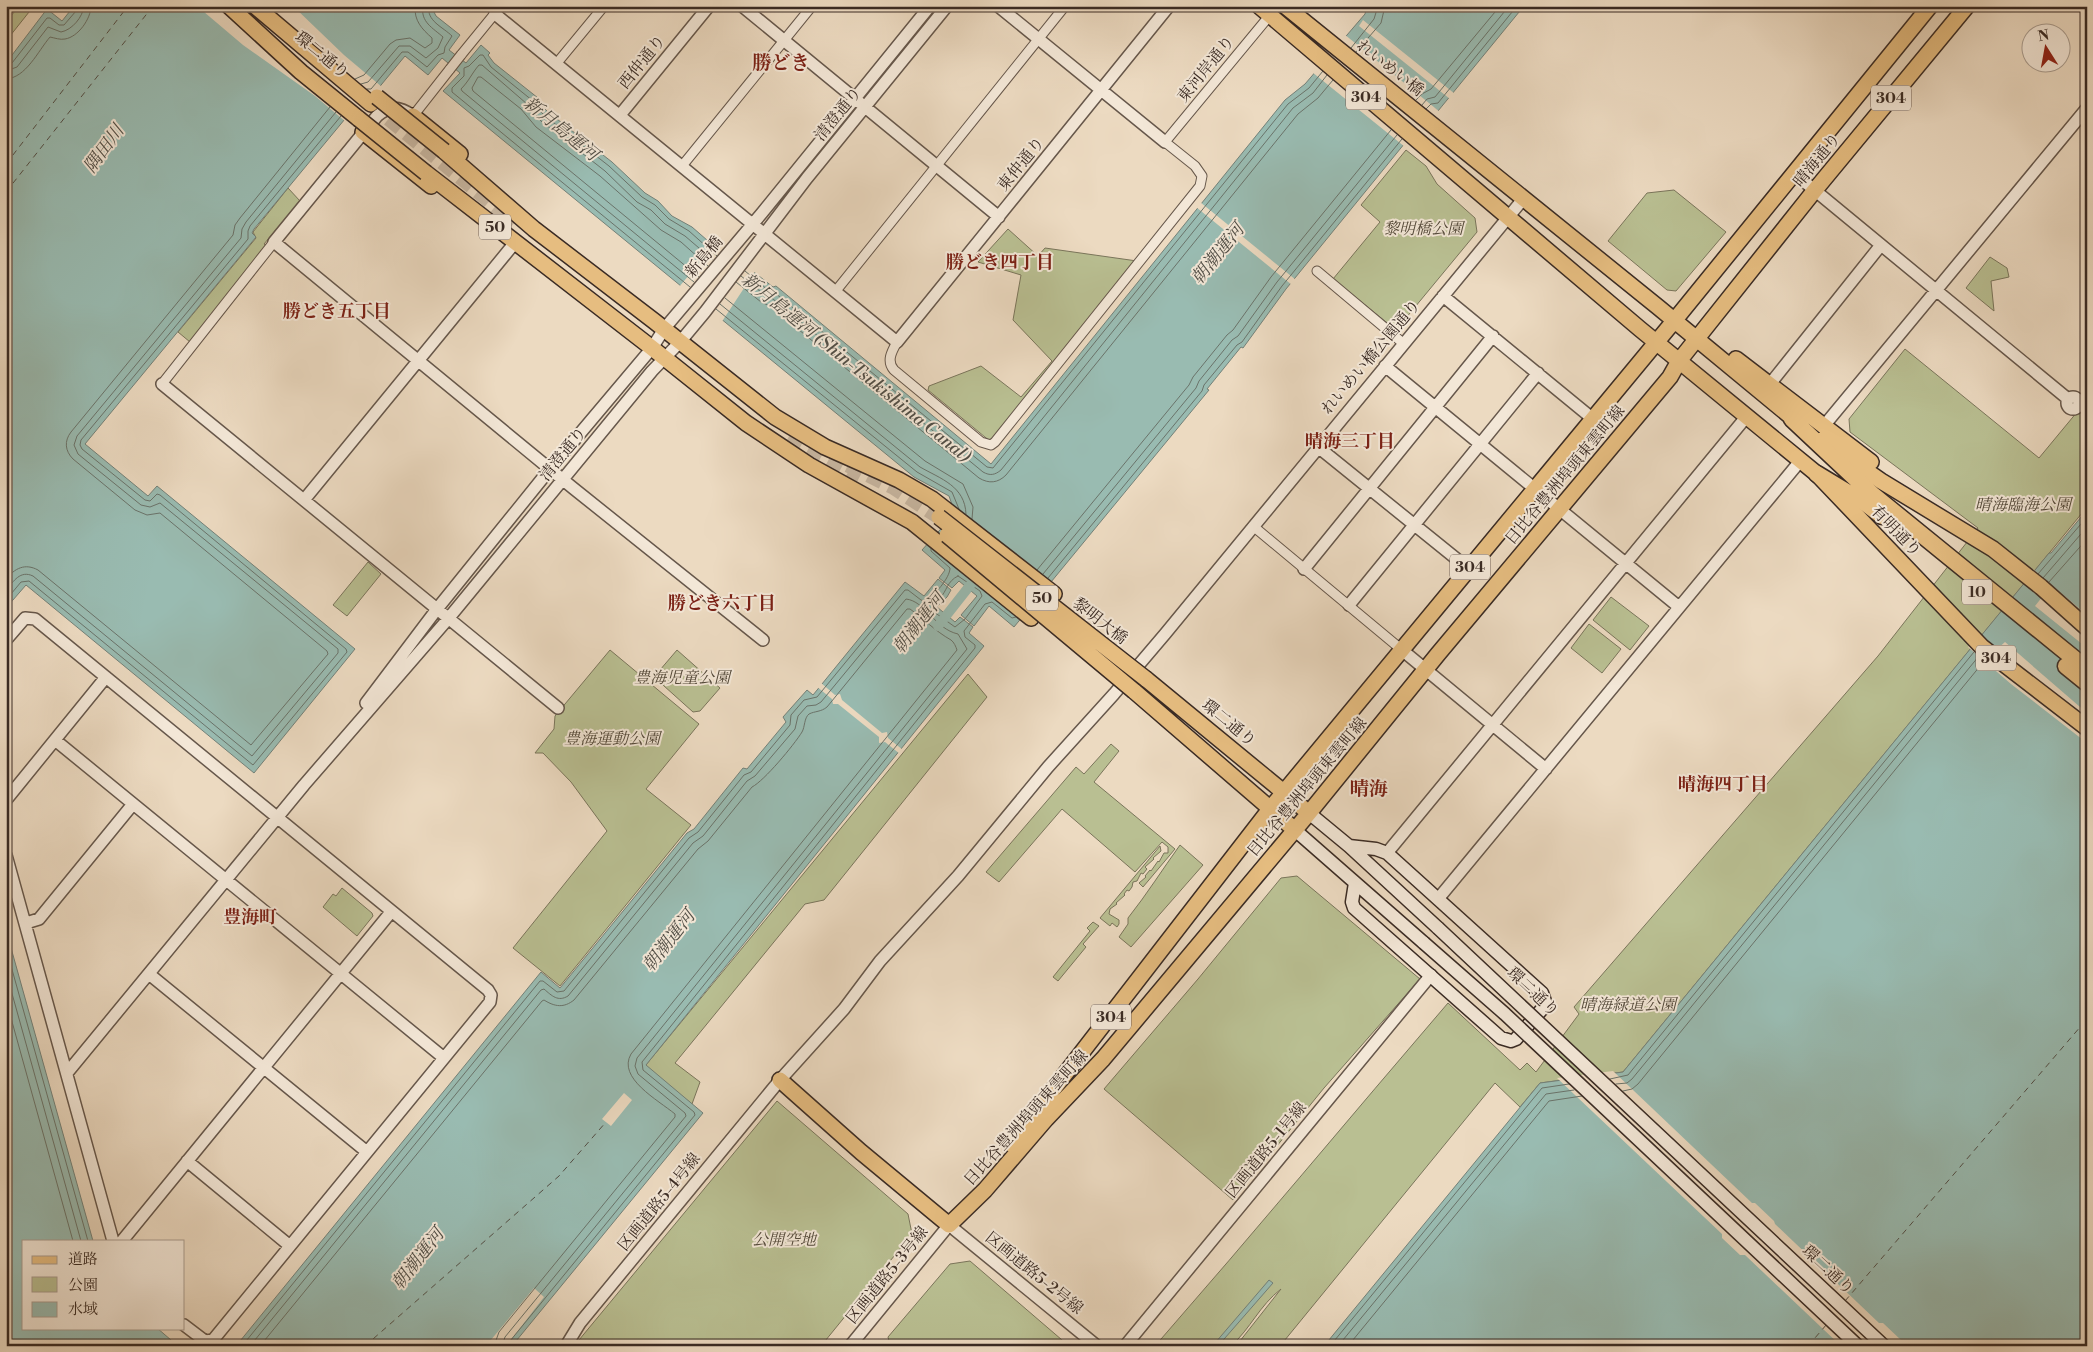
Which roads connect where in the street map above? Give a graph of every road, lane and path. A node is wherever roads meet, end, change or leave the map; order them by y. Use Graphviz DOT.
graph roads {
  1 [pos="231,6"];
  2 [pos="255,6"];
  3 [pos="261,6"];
  4 [pos="604,6"];
  5 [pos="709,6"];
  6 [pos="742,6"];
  7 [pos="812,6"];
  8 [pos="930,6"];
  9 [pos="947,6"];
  10 [pos="998,6"];
  11 [pos="1065,6"];
  12 [pos="1169,6"];
  13 [pos="1285,6"];
  14 [pos="1930,6"];
  15 [pos="1940,6"];
  16 [pos="1967,6"];
  17 [pos="498,10"];
  18 [pos="1264,11"];
  19 [pos="1039,39"];
  20 [pos="784,41"];
  21 [pos="557,64"];
  22 [pos="1877,73"];
  23 [pos="1102,91"];
  24 [pos="856,99"];
  25 [pos="865,107"];
  26 [pos="2087,108"];
  27 [pos="620,115"];
  28 [pos="413,116"];
  29 [pos="363,132"];
  30 [pos="1165,142"];
  31 [pos="682,166"];
  32 [pos="937,166"];
  33 [pos="1795,174"];
  34 [pos="1815,190"];
  35 [pos="1524,198"];
  36 [pos="999,217"];
  37 [pos="1508,217"];
  38 [pos="752,224"];
  39 [pos="534,229"];
  40 [pos="744,234"];
  41 [pos="764,234"];
  42 [pos="274,242"];
  43 [pos="512,245"];
  44 [pos="756,245"];
  45 [pos="1881,245"];
  46 [pos="1317,271"];
  47 [pos="564,281"];
  48 [pos="1936,290"];
  49 [pos="835,292"];
  50 [pos="1443,296"];
  51 [pos="689,300"];
  52 [pos="639,310"];
  53 [pos="705,312"];
  54 [pos="1674,320"];
  55 [pos="625,327"];
  56 [pos="664,329"];
  57 [pos="1493,336"];
  58 [pos="1697,339"];
  59 [pos="680,342"];
  60 [pos="897,342"];
  61 [pos="1656,342"];
  62 [pos="1404,344"];
  63 [pos="658,352"];
  64 [pos="1722,359"];
  65 [pos="419,361"];
  66 [pos="1679,361"];
  67 [pos="1385,366"];
  68 [pos="1538,373"];
  69 [pos="162,384"];
  70 [pos="1770,384"];
  71 [pos="2068,399"];
  72 [pos="1436,408"];
  73 [pos="1747,416"];
  74 [pos="1593,418"];
  75 [pos="1792,418"];
  76 [pos="784,423"];
  77 [pos="1823,427"];
  78 [pos="770,441"];
  79 [pos="1480,444"];
  80 [pos="1318,447"];
  81 [pos="1801,460"];
  82 [pos="550,469"];
  83 [pos="1817,474"];
  84 [pos="563,480"];
  85 [pos="1370,489"];
  86 [pos="1535,489"];
  87 [pos="1873,493"];
  88 [pos="304,500"];
  89 [pos="1559,508"];
  90 [pos="1414,524"];
  91 [pos="1253,526"];
  92 [pos="1626,563"];
  93 [pos="1304,569"];
  94 [pos="1468,569"];
  95 [pos="1348,604"];
  96 [pos="1679,607"];
  97 [pos="437,610"];
  98 [pos="448,619"];
  99 [pos="2087,628"];
  100 [pos="6,640"];
  101 [pos="763,640"];
  102 [pos="1402,650"];
  103 [pos="2087,669"];
  104 [pos="1426,670"];
  105 [pos="1129,676"];
  106 [pos="106,677"];
  107 [pos="1146,678"];
  108 [pos="2087,683"];
  109 [pos="1134,691"];
  110 [pos="558,708"];
  111 [pos="1493,725"];
  112 [pos="2087,728"];
  113 [pos="55,740"];
  114 [pos="1546,769"];
  115 [pos="304,784"];
  116 [pos="1284,791"];
  117 [pos="6,800"];
  118 [pos="133,804"];
  119 [pos="1270,809"];
  120 [pos="1309,813"];
  121 [pos="277,818"];
  122 [pos="1295,830"];
  123 [pos="1348,846"];
  124 [pos="1387,853"];
  125 [pos="6,855"];
  126 [pos="225,880"];
  127 [pos="1355,882"];
  128 [pos="1438,899"];
  129 [pos="392,912"];
  130 [pos="26,923"];
  131 [pos="149,974"];
  132 [pos="340,974"];
  133 [pos="1431,975"];
  134 [pos="1133,1023"];
  135 [pos="1088,1047"];
  136 [pos="444,1058"];
  137 [pos="264,1068"];
  138 [pos="67,1073"];
  139 [pos="780,1080"];
  140 [pos="367,1152"];
  141 [pos="187,1161"];
  142 [pos="949,1225"];
  143 [pos="113,1240"];
  144 [pos="123,1240"];
  145 [pos="290,1246"];
  146 [pos="185,1325"];
  147 [pos="566,1346"];
  148 [pos="850,1346"];
  149 [pos="1097,1346"];
  150 [pos="1125,1346"];
  151 [pos="1858,1346"];
  152 [pos="1884,1346"];
  1 -- 2 [label="main road, 環二通り / 50"];
  1 -- 47 [label="main road, 50, bridge"];
  3 -- 39 [label="main road, 50, bridge"];
  4 -- 21 [label="street"];
  5 -- 27 [label="street, 西仲通り"];
  6 -- 20 [label="street"];
  7 -- 20 [label="street"];
  8 -- 24 [label="street, 清澄通り"];
  9 -- 25 [label="street, 清澄通り"];
  10 -- 19 [label="street"];
  11 -- 19 [label="street"];
  12 -- 23 [label="street, 東仲通り"];
  13 -- 35 [label="main road, れいめい橋 / 304"];
  14 -- 22 [label="main road, 晴海通り / 304"];
  15 -- 22 [label="main road, 晴海通り / 304"];
  16 -- 34 [label="main road, 晴海通り / 304"];
  17 -- 21 [label="street"];
  17 -- 28 [label="street, bridge"];
  18 -- 30 [label="street, 東河岸通り"];
  18 -- 37 [label="main road, 304"];
  19 -- 23 [label="street"];
  19 -- 32 [label="street"];
  20 -- 24 [label="street"];
  20 -- 31 [label="street"];
  21 -- 27 [label="street"];
  22 -- 33 [label="main road, 晴海通り / 304"];
  23 -- 30 [label="street"];
  23 -- 36 [label="street, 東仲通り"];
  24 -- 25 [label="street"];
  24 -- 38 [label="street, 清澄通り"];
  25 -- 32 [label="street"];
  25 -- 41 [label="street, 清澄通り"];
  26 -- 48 [label="street"];
  27 -- 31 [label="street"];
  28 -- 29 [label="street"];
  28 -- 39 [label="main road"];
  29 -- 42 [label="street"];
  29 -- 43 [label="main road"];
  30 -- 60 [label="street"];
  31 -- 38 [label="street"];
  32 -- 36 [label="street"];
  32 -- 49 [label="street"];
  33 -- 34 [label="street"];
  33 -- 54 [label="main road, 晴海通り / 304"];
  34 -- 45 [label="street"];
  34 -- 58 [label="main road, 晴海通り / 304"];
  35 -- 37 [label="street, れいめい橋公園通り"];
  35 -- 54 [label="main road, 304"];
  36 -- 60 [label="street, 東仲通り"];
  37 -- 50 [label="street, れいめい橋公園通り"];
  37 -- 61 [label="main road, 304"];
  38 -- 40 [label="street, 清澄通り"];
  38 -- 41 [label="street"];
  39 -- 52 [label="main road, 50"];
  40 -- 51 [label="street, 新島橋"];
  41 -- 44 [label="street, 清澄通り"];
  41 -- 49 [label="street"];
  42 -- 65 [label="street"];
  42 -- 69 [label="street"];
  43 -- 47 [label="main road"];
  43 -- 65 [label="street"];
  44 -- 53 [label="street, 新島橋"];
  45 -- 48 [label="street"];
  45 -- 70 [label="street"];
  46 -- 62 [label="street"];
  47 -- 55 [label="main road, 50"];
  48 -- 71 [label="street"];
  48 -- 77 [label="street"];
  49 -- 60 [label="street"];
  50 -- 57 [label="street"];
  50 -- 62 [label="street, れいめい橋公園通り"];
  51 -- 56 [label="street, 清澄通り"];
  52 -- 55 [label="main road"];
  52 -- 56 [label="main road, 50"];
  53 -- 59 [label="street, 清澄通り"];
  54 -- 58 [label="main road, 304"];
  54 -- 61 [label="main road, 晴海通り / 304"];
  55 -- 63 [label="main road, 50"];
  56 -- 59 [label="main road, 50"];
  56 -- 63 [label="street, 清澄通り"];
  57 -- 68 [label="street"];
  57 -- 72 [label="street"];
  58 -- 64 [label="main road, 304"];
  58 -- 66 [label="main road, 晴海通り / 304"];
  59 -- 63 [label="street, 清澄通り"];
  59 -- 76 [label="main road, 50"];
  61 -- 66 [label="main road, 304"];
  61 -- 74 [label="main road, 日比谷豊洲埠頭東雲町線 / 304"];
  62 -- 67 [label="street, れいめい橋公園通り"];
  63 -- 78 [label="main road, 50"];
  63 -- 82 [label="street, 清澄通り"];
  63 -- 84 [label="street, 清澄通り"];
  64 -- 70 [label="main road"];
  64 -- 75 [label="main road, 304"];
  65 -- 82 [label="street"];
  65 -- 88 [label="street"];
  66 -- 73 [label="main road, 有明通り / 304"];
  66 -- 89 [label="main road, 日比谷豊洲埠頭東雲町線 / 304"];
  67 -- 72 [label="street"];
  67 -- 80 [label="street, れいめい橋公園通り"];
  68 -- 74 [label="street"];
  68 -- 79 [label="street"];
  69 -- 88 [label="street"];
  70 -- 77 [label="main road"];
  72 -- 79 [label="street"];
  72 -- 85 [label="street"];
  73 -- 81 [label="main road, 有明通り / 304"];
  73 -- 92 [label="street"];
  74 -- 86 [label="main road, 日比谷豊洲埠頭東雲町線 / 304"];
  75 -- 87 [label="highway, 10"];
  76 -- 78 [label="main road"];
  76 -- 107 [label="main road, 50, bridge"];
  77 -- 87 [label="main road"];
  78 -- 109 [label="main road, 50, bridge"];
  79 -- 86 [label="street"];
  79 -- 90 [label="street"];
  80 -- 85 [label="street"];
  80 -- 91 [label="street, れいめい橋公園通り"];
  81 -- 83 [label="main road, 有明通り / 304"];
  81 -- 96 [label="street"];
  82 -- 84 [label="street"];
  82 -- 97 [label="street, 清澄通り"];
  83 -- 87 [label="highway, 10"];
  83 -- 112 [label="main road, 有明通り / 304"];
  84 -- 98 [label="street, 清澄通り"];
  84 -- 101 [label="street"];
  85 -- 90 [label="street"];
  85 -- 93 [label="street"];
  86 -- 89 [label="street"];
  86 -- 94 [label="main road, 日比谷豊洲埠頭東雲町線 / 304"];
  87 -- 99 [label="main road, 有明通り"];
  87 -- 103 [label="highway, 10"];
  87 -- 108 [label="highway, 10"];
  88 -- 97 [label="street"];
  89 -- 92 [label="street"];
  89 -- 104 [label="main road, 日比谷豊洲埠頭東雲町線 / 304"];
  90 -- 94 [label="street"];
  90 -- 95 [label="street"];
  91 -- 93 [label="street"];
  91 -- 105 [label="street, れいめい橋公園通り"];
  92 -- 96 [label="street"];
  92 -- 111 [label="street"];
  93 -- 95 [label="street"];
  94 -- 102 [label="main road, 日比谷豊洲埠頭東雲町線 / 304"];
  95 -- 102 [label="street"];
  96 -- 114 [label="street"];
  97 -- 98 [label="street"];
  97 -- 115 [label="street, 清澄通り"];
  98 -- 110 [label="street"];
  98 -- 115 [label="street, 清澄通り"];
  100 -- 106 [label="street"];
  102 -- 104 [label="street"];
  102 -- 116 [label="main road, 日比谷豊洲埠頭東雲町線 / 304"];
  104 -- 111 [label="street"];
  104 -- 120 [label="main road, 日比谷豊洲埠頭東雲町線 / 304"];
  105 -- 139 [label="street, 区画道路5-4号線"];
  106 -- 113 [label="street"];
  106 -- 121 [label="street"];
  107 -- 109 [label="main road, 黎明大橋 / 50, bridge"];
  107 -- 116 [label="main road, 環二通り / 50"];
  109 -- 119 [label="main road, 50"];
  111 -- 114 [label="street"];
  111 -- 124 [label="street"];
  113 -- 117 [label="street"];
  113 -- 118 [label="street"];
  114 -- 128 [label="street"];
  115 -- 121 [label="street"];
  116 -- 119 [label="main road, 日比谷豊洲埠頭東雲町線 / 304"];
  116 -- 120 [label="main road, 環二通り / 50"];
  118 -- 126 [label="street"];
  118 -- 130 [label="street"];
  119 -- 122 [label="main road, 50"];
  119 -- 135 [label="main road, 日比谷豊洲埠頭東雲町線 / 304"];
  120 -- 122 [label="main road, 日比谷豊洲埠頭東雲町線 / 304"];
  120 -- 123 [label="main road, 環二通り"];
  121 -- 126 [label="street"];
  121 -- 129 [label="street"];
  122 -- 127 [label="main road"];
  122 -- 134 [label="main road, 日比谷豊洲埠頭東雲町線 / 304"];
  123 -- 124 [label="main road"];
  123 -- 152 [label="main road, 環二通り, bridge"];
  124 -- 128 [label="main road"];
  125 -- 130 [label="street"];
  126 -- 131 [label="street"];
  126 -- 132 [label="street"];
  127 -- 133 [label="main road"];
  127 -- 151 [label="main road, bridge"];
  128 -- 133 [label="main road"];
  129 -- 132 [label="street"];
  129 -- 136 [label="street"];
  130 -- 138 [label="street"];
  131 -- 137 [label="street"];
  131 -- 138 [label="street"];
  132 -- 136 [label="street"];
  132 -- 137 [label="street"];
  133 -- 150 [label="street, 区画道路5-1号線"];
  134 -- 135 [label="main road"];
  134 -- 142 [label="main road, 日比谷豊洲埠頭東雲町線 / 304"];
  135 -- 142 [label="main road, 日比谷豊洲埠頭東雲町線 / 304"];
  136 -- 140 [label="street"];
  137 -- 140 [label="street"];
  137 -- 141 [label="street"];
  138 -- 143 [label="street"];
  139 -- 142 [label="main road"];
  139 -- 147 [label="street, 区画道路5-4号線"];
  140 -- 145 [label="street"];
  141 -- 144 [label="street"];
  141 -- 145 [label="street"];
  142 -- 148 [label="street, 区画道路5-3号線"];
  142 -- 149 [label="street, 区画道路5-2号線"];
  145 -- 146 [label="street"];
}
